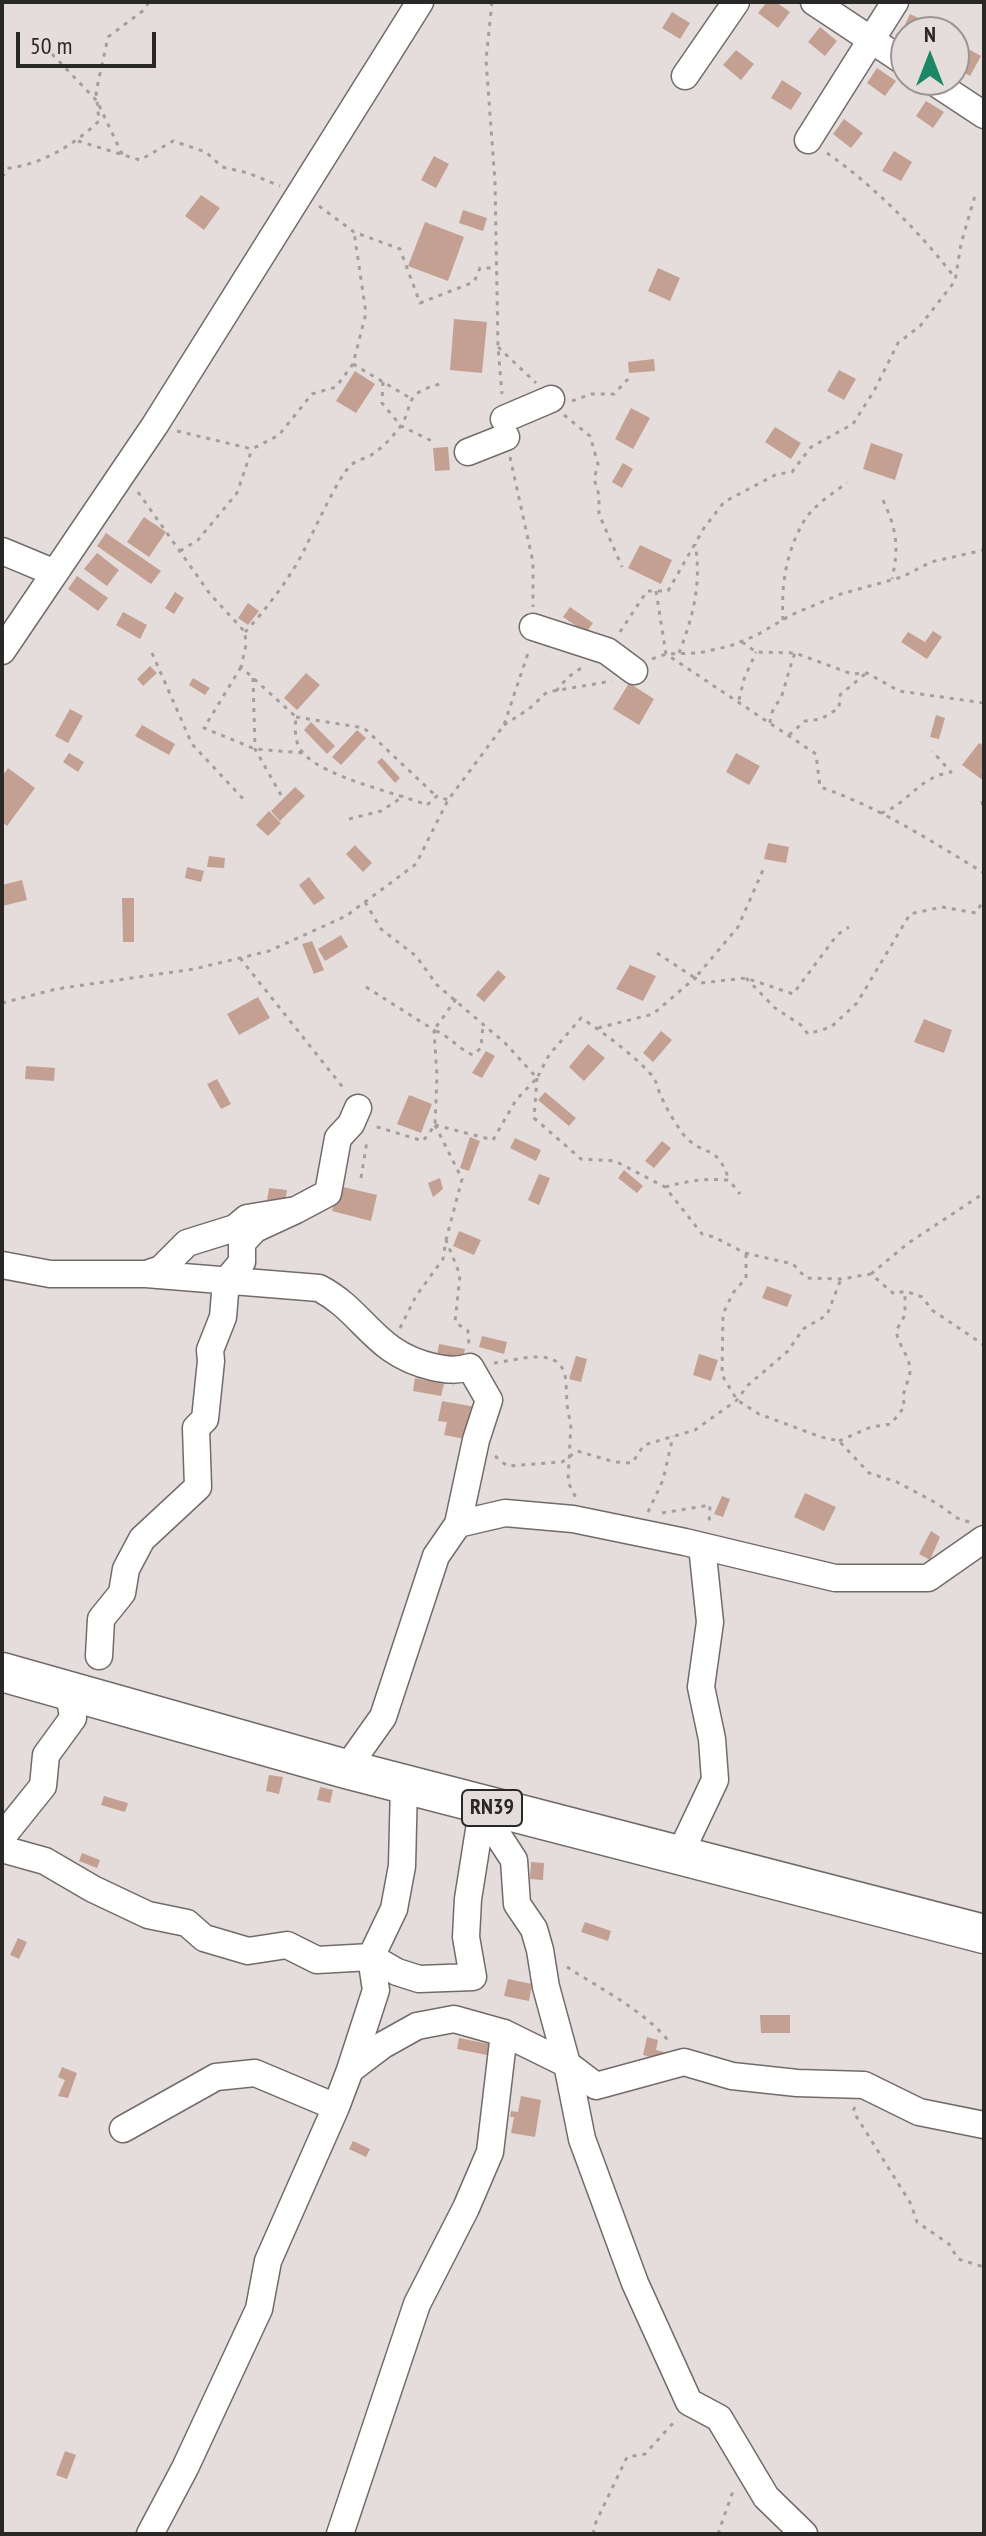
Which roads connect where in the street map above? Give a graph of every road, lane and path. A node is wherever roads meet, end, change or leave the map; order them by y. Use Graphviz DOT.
graph roads {
  1 [pos="149,2"];
  2 [pos="420,2"];
  3 [pos="492,2"];
  4 [pos="736,2"];
  5 [pos="814,2"];
  6 [pos="895,2"];
  7 [pos="871,40"];
  8 [pos="890,52"];
  9 [pos="52,54"];
  10 [pos="685,76"];
  11 [pos="955,96"];
  12 [pos="97,101"];
  13 [pos="984,115"];
  14 [pos="808,140"];
  15 [pos="123,156"];
  16 [pos="2,177"];
  17 [pos="976,192"];
  18 [pos="354,232"];
  19 [pos="955,278"];
  20 [pos="353,364"];
  21 [pos="383,382"];
  22 [pos="444,383"];
  23 [pos="410,398"];
  24 [pos="551,399"];
  25 [pos="155,425"];
  26 [pos="401,426"];
  27 [pos="505,428"];
  28 [pos="436,443"];
  29 [pos="252,449"];
  30 [pos="468,452"];
  31 [pos="124,473"];
  32 [pos="847,483"];
  33 [pos="883,500"];
  34 [pos="695,544"];
  35 [pos="984,550"];
  36 [pos="2,551"];
  37 [pos="180,551"];
  38 [pos="622,567"];
  39 [pos="55,573"];
  40 [pos="892,579"];
  41 [pos="656,591"];
  42 [pos="783,620"];
  43 [pos="533,627"];
  44 [pos="245,632"];
  45 [pos="742,642"];
  46 [pos="2,651"];
  47 [pos="607,651"];
  48 [pos="756,652"];
  49 [pos="152,653"];
  50 [pos="679,653"];
  51 [pos="795,653"];
  52 [pos="666,654"];
  53 [pos="241,667"];
  54 [pos="634,671"];
  55 [pos="867,673"];
  56 [pos="253,678"];
  57 [pos="556,691"];
  58 [pos="739,700"];
  59 [pos="984,703"];
  60 [pos="296,717"];
  61 [pos="770,723"];
  62 [pos="504,725"];
  63 [pos="789,735"];
  64 [pos="255,749"];
  65 [pos="932,751"];
  66 [pos="303,753"];
  67 [pos="281,795"];
  68 [pos="404,796"];
  69 [pos="437,796"];
  70 [pos="448,800"];
  71 [pos="982,801"];
  72 [pos="246,802"];
  73 [pos="881,813"];
  74 [pos="984,814"];
  75 [pos="349,819"];
  76 [pos="763,870"];
  77 [pos="984,871"];
  78 [pos="984,899"];
  79 [pos="365,902"];
  80 [pos="849,927"];
  81 [pos="657,953"];
  82 [pos="240,958"];
  83 [pos="695,978"];
  84 [pos="746,978"];
  85 [pos="366,987"];
  86 [pos="456,999"];
  87 [pos="2,1003"];
  88 [pos="483,1025"];
  89 [pos="598,1028"];
  90 [pos="434,1030"];
  91 [pos="537,1078"];
  92 [pos="364,1117"];
  93 [pos="435,1125"];
  94 [pos="361,1178"];
  95 [pos="729,1180"];
  96 [pos="665,1187"];
  97 [pos="984,1193"];
  98 [pos="740,1194"];
  99 [pos="296,1210"];
  100 [pos="446,1240"];
  101 [pos="745,1253"];
  102 [pos="2,1265"];
  103 [pos="146,1274"];
  104 [pos="871,1274"];
  105 [pos="841,1279"];
  106 [pos="226,1281"];
  107 [pos="905,1291"];
  108 [pos="984,1345"];
  109 [pos="390,1350"];
  110 [pos="470,1367"];
  111 [pos="737,1400"];
  112 [pos="673,1436"];
  113 [pos="476,1440"];
  114 [pos="839,1441"];
  115 [pos="570,1456"];
  116 [pos="710,1505"];
  117 [pos="585,1521"];
  118 [pos="458,1524"];
  119 [pos="979,1531"];
  120 [pos="638,1532"];
  121 [pos="702,1546"];
  122 [pos="99,1656"];
  123 [pos="2,1672"];
  124 [pos="69,1691"];
  125 [pos="346,1769"];
  126 [pos="404,1784"];
  127 [pos="471,1805"];
  128 [pos="2,1837"];
  129 [pos="2,1849"];
  130 [pos="679,1856"];
  131 [pos="984,1934"];
  132 [pos="540,1950"];
  133 [pos="371,1957"];
  134 [pos="504,2033"];
  135 [pos="684,2062"];
  136 [pos="567,2064"];
  137 [pos="350,2070"];
  138 [pos="864,2085"];
  139 [pos="336,2107"];
  140 [pos="984,2125"];
  141 [pos="123,2129"];
  142 [pos="984,2267"];
  143 [pos="689,2402"];
  144 [pos="745,2458"];
  145 [pos="150,2534"];
  146 [pos="340,2534"];
  147 [pos="593,2534"];
  148 [pos="718,2534"];
  149 [pos="804,2534"];
  1 -- 12 [label="path"];
  2 -- 25 [label="street"];
  3 -- 27 [label="path"];
  4 -- 10 [label="street"];
  5 -- 7 [label="street"];
  6 -- 7 [label="street"];
  7 -- 8 [label="street"];
  7 -- 14 [label="street"];
  9 -- 12 [label="path"];
  11 -- 13 [label="street"];
  12 -- 15 [label="path"];
  12 -- 16 [label="path"];
  14 -- 19 [label="path"];
  17 -- 19 [label="path"];
  18 -- 20 [label="path"];
  19 -- 34 [label="path"];
  20 -- 21 [label="path"];
  20 -- 29 [label="path"];
  21 -- 23 [label="path"];
  21 -- 26 [label="path"];
  22 -- 23 [label="path"];
  23 -- 26 [label="path"];
  24 -- 27 [label="street"];
  24 -- 38 [label="path"];
  25 -- 29 [label="path"];
  25 -- 31 [label="street"];
  26 -- 28 [label="path"];
  26 -- 44 [label="path"];
  27 -- 30 [label="street"];
  27 -- 43 [label="path"];
  29 -- 37 [label="path"];
  31 -- 37 [label="path"];
  31 -- 39 [label="street"];
  32 -- 42 [label="path"];
  33 -- 40 [label="path"];
  34 -- 41 [label="path"];
  34 -- 50 [label="path"];
  35 -- 40 [label="path"];
  36 -- 39 [label="street"];
  37 -- 44 [label="path"];
  39 -- 46 [label="street"];
  40 -- 42 [label="path"];
  41 -- 47 [label="path"];
  41 -- 52 [label="path"];
  42 -- 45 [label="path"];
  43 -- 47 [label="street"];
  43 -- 62 [label="path"];
  44 -- 53 [label="path"];
  45 -- 48 [label="path"];
  45 -- 50 [label="path"];
  47 -- 54 [label="street"];
  47 -- 57 [label="path"];
  48 -- 51 [label="path"];
  48 -- 58 [label="path"];
  49 -- 72 [label="path"];
  50 -- 52 [label="path"];
  51 -- 55 [label="path"];
  51 -- 61 [label="path"];
  52 -- 54 [label="path"];
  52 -- 58 [label="path"];
  53 -- 56 [label="path"];
  53 -- 64 [label="path"];
  54 -- 57 [label="path"];
  55 -- 59 [label="path"];
  55 -- 63 [label="path"];
  56 -- 60 [label="path"];
  56 -- 64 [label="path"];
  57 -- 62 [label="path"];
  58 -- 61 [label="path"];
  60 -- 66 [label="path"];
  60 -- 69 [label="path"];
  61 -- 63 [label="path"];
  62 -- 70 [label="path"];
  63 -- 73 [label="path"];
  64 -- 66 [label="path"];
  64 -- 67 [label="path"];
  65 -- 73 [label="path"];
  66 -- 68 [label="path"];
  68 -- 69 [label="path"];
  68 -- 75 [label="path"];
  69 -- 70 [label="path"];
  70 -- 79 [label="path"];
  71 -- 74 [label="path"];
  73 -- 77 [label="path"];
  76 -- 83 [label="path"];
  78 -- 84 [label="path"];
  79 -- 82 [label="path"];
  79 -- 86 [label="path"];
  80 -- 84 [label="path"];
  81 -- 83 [label="path"];
  82 -- 87 [label="path"];
  82 -- 92 [label="path"];
  83 -- 84 [label="path"];
  83 -- 89 [label="path"];
  85 -- 90 [label="path"];
  86 -- 88 [label="path"];
  86 -- 90 [label="path"];
  88 -- 90 [label="path"];
  88 -- 91 [label="path"];
  89 -- 91 [label="path"];
  89 -- 95 [label="path"];
  90 -- 93 [label="path"];
  91 -- 93 [label="path"];
  91 -- 96 [label="path"];
  92 -- 93 [label="path"];
  92 -- 94 [label="path"];
  92 -- 99 [label="street"];
  93 -- 100 [label="path"];
  95 -- 96 [label="path"];
  95 -- 98 [label="path"];
  96 -- 101 [label="path"];
  97 -- 104 [label="path"];
  99 -- 103 [label="street"];
  99 -- 106 [label="street"];
  100 -- 109 [label="path"];
  100 -- 110 [label="path"];
  101 -- 105 [label="path"];
  101 -- 111 [label="path"];
  102 -- 103 [label="street"];
  103 -- 106 [label="street"];
  104 -- 105 [label="path"];
  104 -- 107 [label="path"];
  105 -- 111 [label="path"];
  106 -- 109 [label="street"];
  106 -- 122 [label="street"];
  107 -- 108 [label="path"];
  107 -- 114 [label="path"];
  109 -- 110 [label="street"];
  110 -- 113 [label="street"];
  110 -- 115 [label="path"];
  111 -- 112 [label="path"];
  111 -- 114 [label="path"];
  112 -- 115 [label="path"];
  112 -- 120 [label="path"];
  113 -- 115 [label="path"];
  113 -- 118 [label="street"];
  114 -- 119 [label="path"];
  115 -- 117 [label="path"];
  116 -- 120 [label="path"];
  117 -- 118 [label="street"];
  117 -- 120 [label="street"];
  118 -- 125 [label="street"];
  119 -- 121 [label="street"];
  120 -- 121 [label="street"];
  121 -- 130 [label="street"];
  123 -- 124 [label="highway, RN39"];
  124 -- 125 [label="highway, RN39"];
  124 -- 128 [label="street"];
  125 -- 126 [label="highway, RN39"];
  126 -- 127 [label="highway, RN39"];
  126 -- 133 [label="street"];
  127 -- 130 [label="highway, RN39"];
  127 -- 132 [label="street"];
  127 -- 133 [label="street"];
  129 -- 133 [label="street"];
  130 -- 131 [label="highway, RN39"];
  132 -- 135 [label="path"];
  132 -- 136 [label="street"];
  133 -- 137 [label="street"];
  134 -- 136 [label="street"];
  134 -- 137 [label="street"];
  134 -- 146 [label="street"];
  135 -- 136 [label="street"];
  135 -- 138 [label="street"];
  136 -- 143 [label="street"];
  137 -- 139 [label="street"];
  138 -- 140 [label="street"];
  138 -- 142 [label="path"];
  139 -- 141 [label="street"];
  139 -- 145 [label="street"];
  143 -- 144 [label="street"];
  143 -- 147 [label="path"];
  144 -- 148 [label="path"];
  144 -- 149 [label="street"];
}
